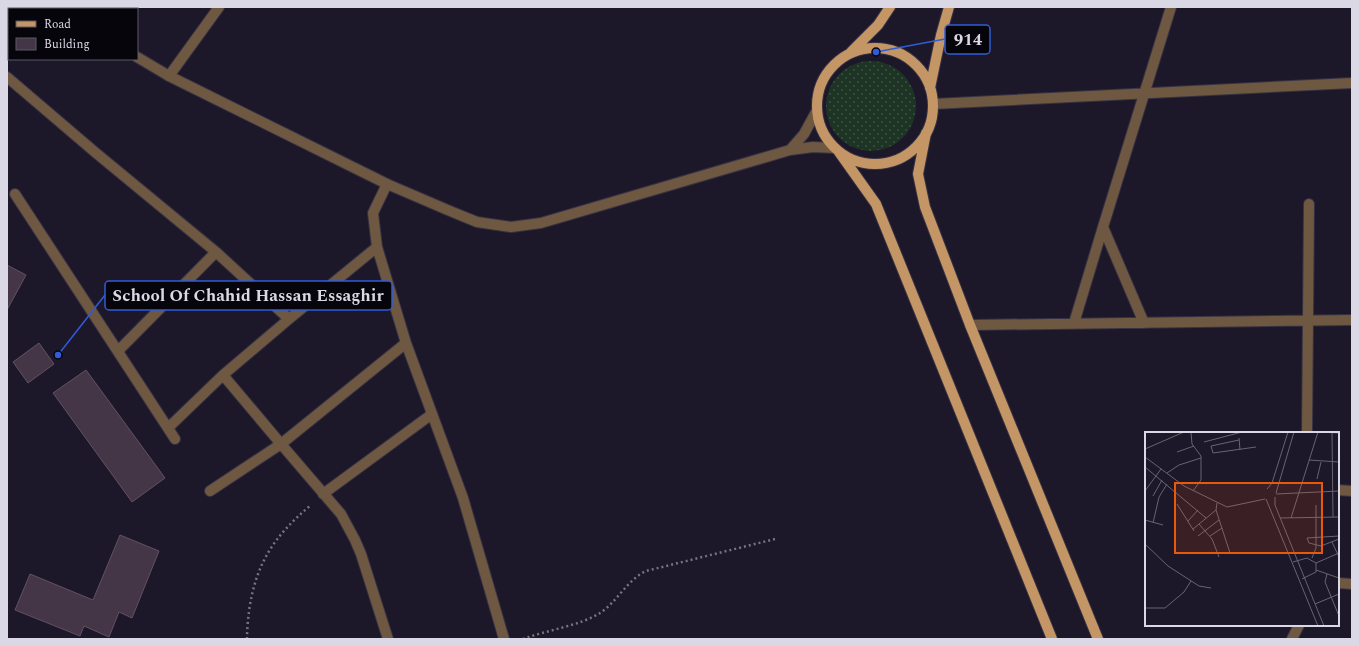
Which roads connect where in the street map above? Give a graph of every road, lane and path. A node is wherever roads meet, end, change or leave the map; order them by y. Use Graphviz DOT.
graph roads {
  1 [pos="219,7"];
  2 [pos="890,7"];
  3 [pos="949,7"];
  4 [pos="1171,7"];
  5 [pos="851,52"];
  6 [pos="138,58"];
  7 [pos="169,76"];
  8 [pos="7,77"];
  9 [pos="1352,83"];
  10 [pos="930,88"];
  11 [pos="1145,93"];
  12 [pos="933,104"];
  13 [pos="816,112"];
  14 [pos="926,133"];
  15 [pos="790,150"];
  16 [pos="837,150"];
  17 [pos="387,184"];
  18 [pos="16,194"];
  19 [pos="1309,204"];
  20 [pos="1103,227"];
  21 [pos="378,247"];
  22 [pos="216,252"];
  23 [pos="289,319"];
  24 [pos="1352,320"];
  25 [pos="1307,321"];
  26 [pos="1074,323"];
  27 [pos="1144,323"];
  28 [pos="970,325"];
  29 [pos="406,342"];
  30 [pos="118,351"];
  31 [pos="223,375"];
  32 [pos="432,414"];
  33 [pos="168,428"];
  34 [pos="1307,432"];
  35 [pos="175,439"];
  36 [pos="280,444"];
  37 [pos="1339,490"];
  38 [pos="210,491"];
  39 [pos="1352,491"];
  40 [pos="323,494"];
  41 [pos="775,539"];
  42 [pos="1339,583"];
  43 [pos="1352,584"];
  44 [pos="1298,626"];
  45 [pos="247,639"];
  46 [pos="388,639"];
  47 [pos="504,639"];
  48 [pos="523,639"];
  49 [pos="1052,639"];
  50 [pos="1098,639"];
  51 [pos="1292,639"];
  1 -- 7 [label="street"];
  2 -- 5 [label="main road"];
  3 -- 10 [label="main road"];
  4 -- 11 [label="street"];
  5 -- 10 [label="main road"];
  5 -- 13 [label="main road"];
  6 -- 7 [label="street"];
  7 -- 17 [label="street"];
  8 -- 22 [label="street"];
  9 -- 11 [label="street"];
  10 -- 12 [label="main road"];
  11 -- 12 [label="street"];
  11 -- 20 [label="street"];
  12 -- 14 [label="main road"];
  13 -- 15 [label="street"];
  13 -- 16 [label="main road"];
  14 -- 16 [label="main road"];
  14 -- 28 [label="main road"];
  15 -- 16 [label="street"];
  15 -- 17 [label="street"];
  16 -- 49 [label="main road"];
  17 -- 21 [label="street"];
  18 -- 30 [label="street"];
  19 -- 25 [label="street"];
  20 -- 26 [label="street"];
  20 -- 27 [label="street"];
  21 -- 23 [label="street"];
  21 -- 29 [label="street"];
  22 -- 23 [label="street"];
  22 -- 30 [label="street"];
  23 -- 31 [label="street"];
  24 -- 25 [label="street"];
  25 -- 27 [label="street"];
  25 -- 34 [label="street"];
  26 -- 27 [label="street"];
  26 -- 28 [label="street"];
  28 -- 50 [label="main road"];
  29 -- 32 [label="street"];
  29 -- 36 [label="street"];
  30 -- 33 [label="street"];
  31 -- 33 [label="street"];
  31 -- 36 [label="street"];
  32 -- 40 [label="street"];
  32 -- 47 [label="street"];
  33 -- 35 [label="street"];
  36 -- 38 [label="street"];
  36 -- 40 [label="street"];
  37 -- 39 [label="street"];
  40 -- 45 [label="path"];
  40 -- 46 [label="street"];
  41 -- 48 [label="path"];
  42 -- 43 [label="street"];
  44 -- 51 [label="street"];
}
